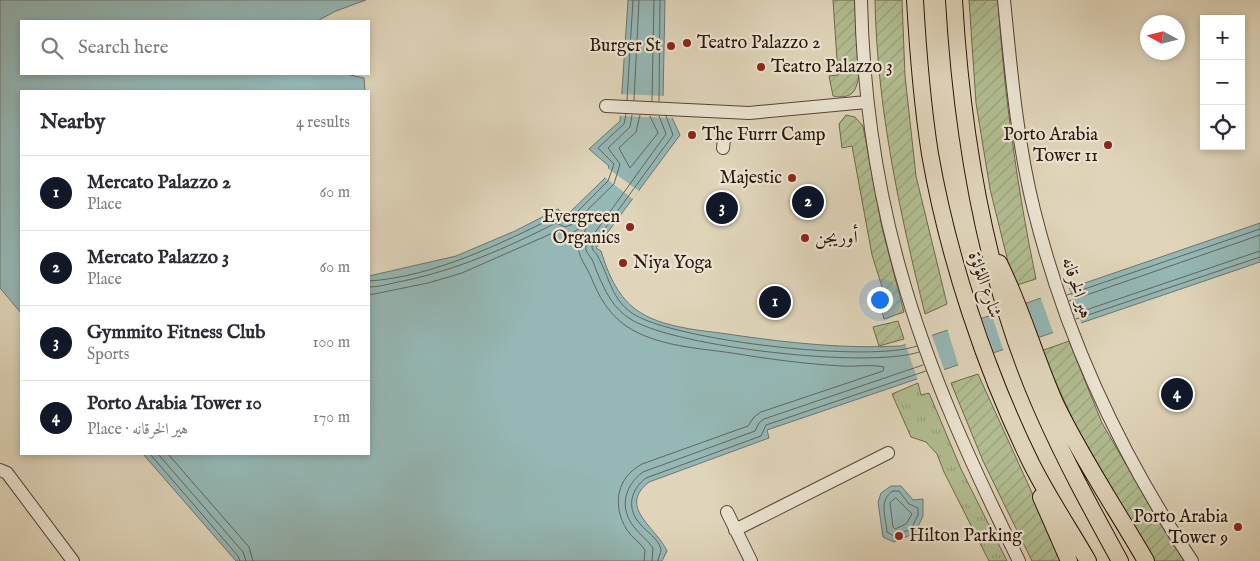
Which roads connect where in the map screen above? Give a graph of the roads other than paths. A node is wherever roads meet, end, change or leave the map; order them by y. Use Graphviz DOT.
graph roads {
  1 [pos="861,0"];
  2 [pos="915,0"];
  3 [pos="954,0"];
  4 [pos="1004,0"];
  5 [pos="867,102"];
  6 [pos="606,106"];
  7 [pos="1028,352"];
  8 [pos="888,453"];
  9 [pos="1031,463"];
  10 [pos="2,469"];
  11 [pos="727,512"];
  12 [pos="735,530"];
  13 [pos="73,561"];
  14 [pos="751,561"];
  15 [pos="1018,561"];
  16 [pos="1069,561"];
  17 [pos="1088,561"];
  18 [pos="1120,561"];
  19 [pos="1146,561"];
  20 [pos="1192,561"];
  1 -- 5 [label="street"];
  2 -- 9 [label="main road, شارع اللؤلؤة"];
  3 -- 7 [label="main road, شارع اللؤلؤة"];
  4 -- 20 [label="street, هير الخرقانه"];
  5 -- 6 [label="street"];
  5 -- 15 [label="street"];
  7 -- 18 [label="main road, شارع اللؤلؤة"];
  7 -- 19 [label="main road"];
  8 -- 12 [label="street"];
  9 -- 16 [label="main road"];
  9 -- 17 [label="main road, شارع اللؤلؤة"];
  10 -- 13 [label="street"];
  11 -- 12 [label="street"];
  12 -- 14 [label="street"];
}
